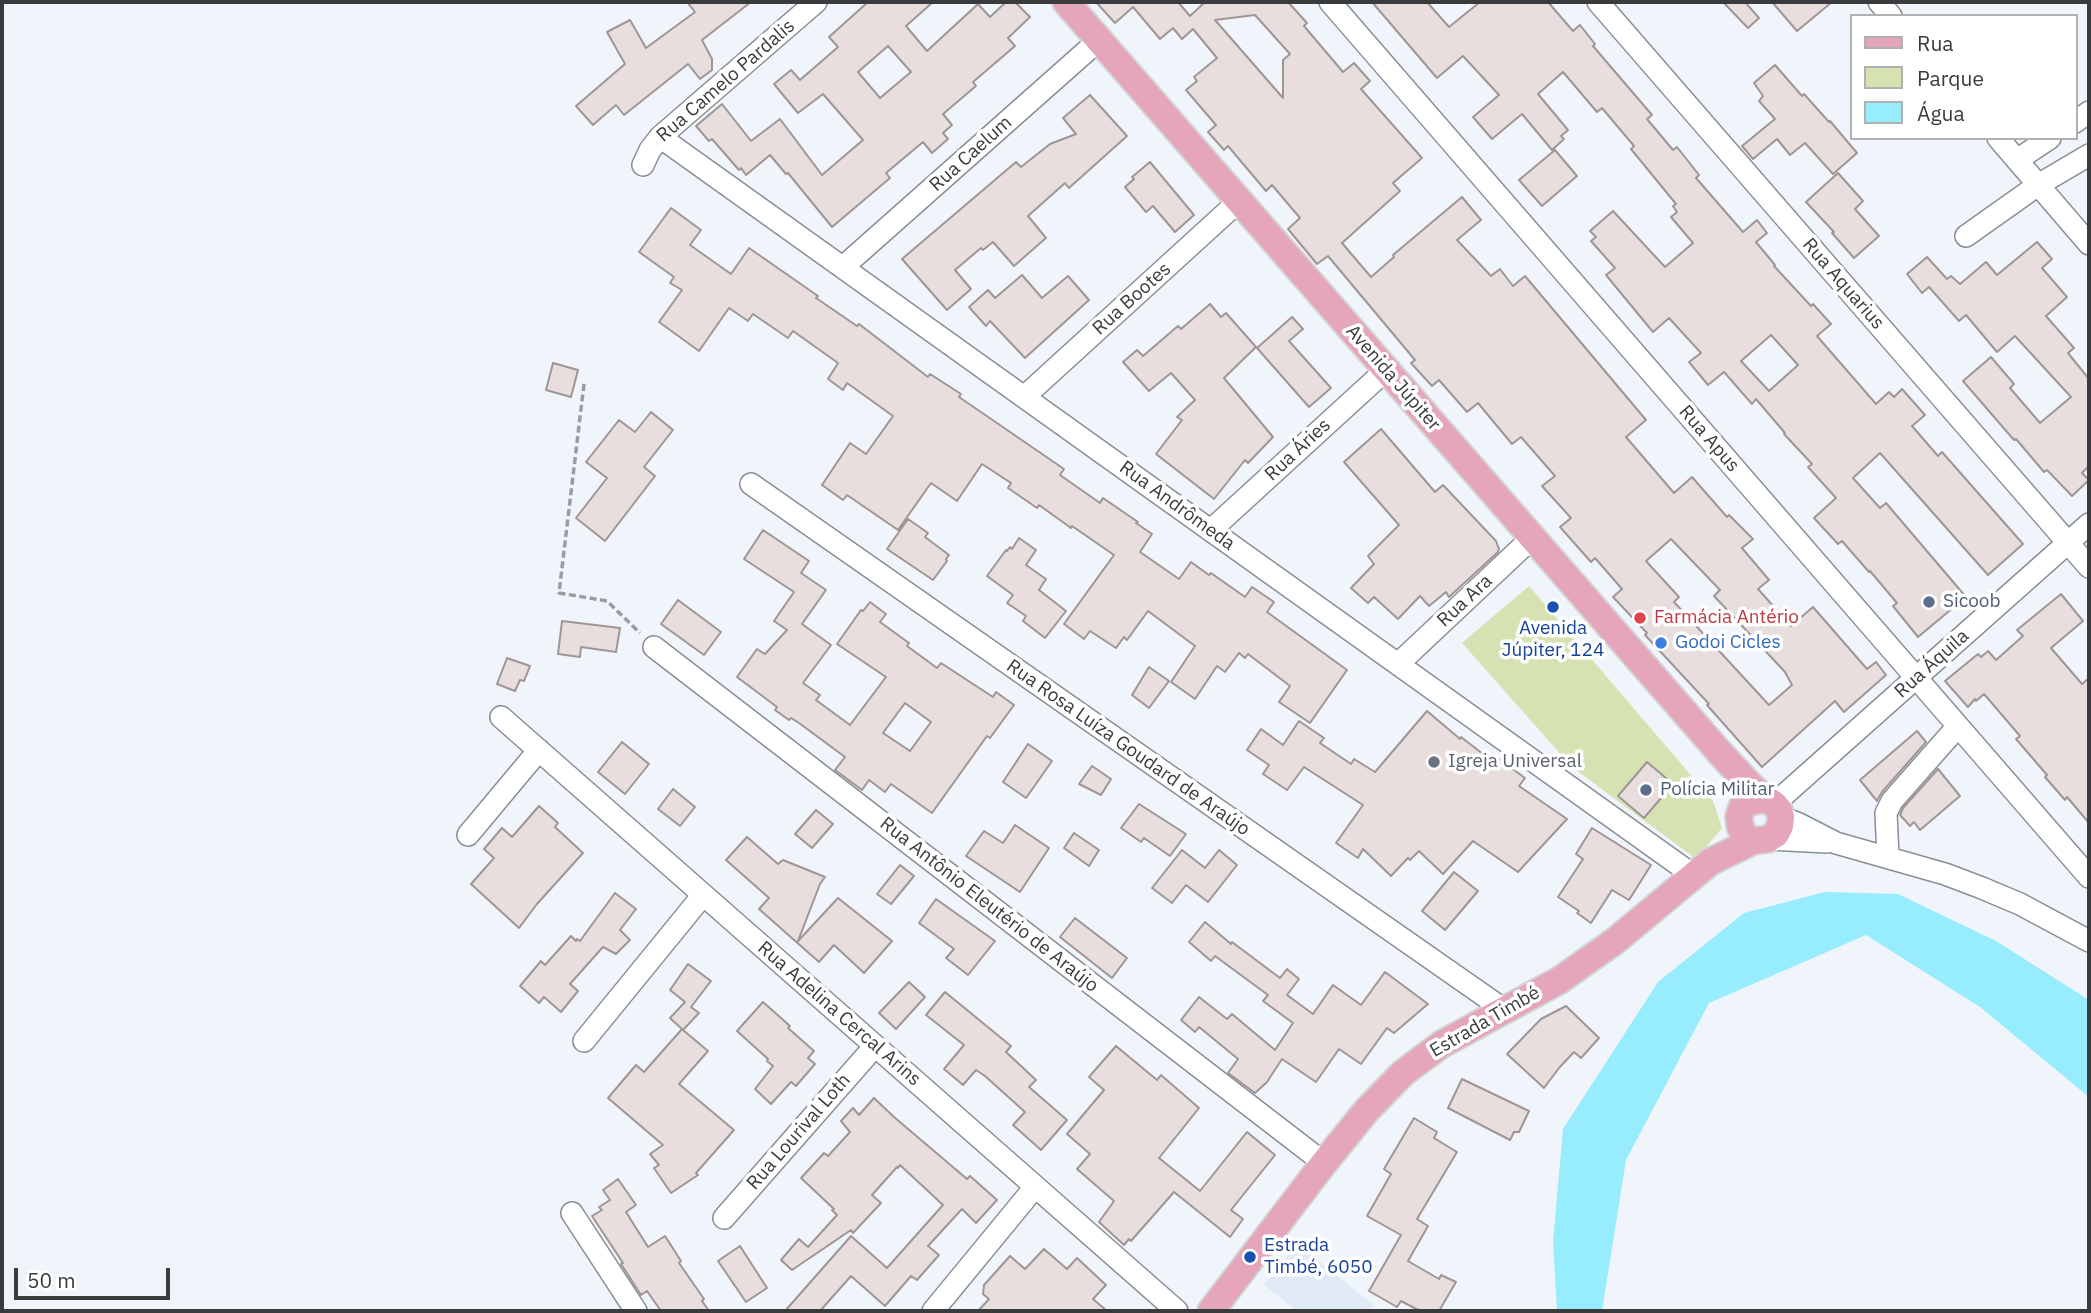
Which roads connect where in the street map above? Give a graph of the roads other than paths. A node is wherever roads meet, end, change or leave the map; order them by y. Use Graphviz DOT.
graph roads {
  1 [pos="816,2"];
  2 [pos="1066,2"];
  3 [pos="1330,2"];
  4 [pos="1598,2"];
  5 [pos="1099,40"];
  6 [pos="660,137"];
  7 [pos="2000,140"];
  8 [pos="2047,140"];
  9 [pos="2089,155"];
  10 [pos="2017,160"];
  11 [pos="643,165"];
  12 [pos="2038,185"];
  13 [pos="1239,201"];
  14 [pos="1966,236"];
  15 [pos="2089,244"];
  16 [pos="843,267"];
  17 [pos="1386,370"];
  18 [pos="1024,397"];
  19 [pos="751,484"];
  20 [pos="2089,524"];
  21 [pos="1211,530"];
  22 [pos="1532,538"];
  23 [pos="2068,543"];
  24 [pos="2089,567"];
  25 [pos="654,647"];
  26 [pos="1398,664"];
  27 [pos="1916,678"];
  28 [pos="500,717"];
  29 [pos="1958,726"];
  30 [pos="539,750"];
  31 [pos="1760,820"];
  32 [pos="468,835"];
  33 [pos="1888,857"];
  34 [pos="1701,869"];
  35 [pos="2089,877"];
  36 [pos="703,895"];
  37 [pos="2089,941"];
  38 [pos="1506,1011"];
  39 [pos="584,1041"];
  40 [pos="874,1045"];
  41 [pos="1324,1163"];
  42 [pos="1035,1187"];
  43 [pos="572,1213"];
  44 [pos="724,1218"];
  45 [pos="636,1311"];
  46 [pos="933,1311"];
  47 [pos="1177,1311"];
  48 [pos="1211,1311"];
  1 -- 6 [label="street, Rua Camelo Pardalis"];
  2 -- 5 [label="main road, Avenida Júpiter"];
  3 -- 27 [label="street, Rua Apus"];
  4 -- 23 [label="street, Rua Aquarius"];
  5 -- 13 [label="main road, Avenida Júpiter"];
  5 -- 16 [label="street, Rua Caelum"];
  6 -- 11 [label="street, Rua Camelo Pardalis"];
  6 -- 16 [label="street, Rua Andrômeda"];
  7 -- 10 [label="street"];
  8 -- 10 [label="street"];
  9 -- 12 [label="street"];
  10 -- 12 [label="street"];
  12 -- 14 [label="street"];
  12 -- 15 [label="street"];
  13 -- 17 [label="main road, Avenida Júpiter"];
  13 -- 18 [label="street, Rua Bootes"];
  16 -- 18 [label="street, Rua Andrômeda"];
  17 -- 21 [label="street, Rua Áries"];
  17 -- 22 [label="main road, Avenida Júpiter"];
  18 -- 21 [label="street, Rua Andrômeda"];
  19 -- 38 [label="street, Rua Rosa Luíza Goudard de Araújo"];
  20 -- 23 [label="street, Rua Áquila"];
  21 -- 26 [label="street, Rua Andrômeda"];
  22 -- 26 [label="street, Rua Ara"];
  22 -- 31 [label="main road, Avenida Júpiter"];
  23 -- 24 [label="street, Rua Aquarius"];
  23 -- 27 [label="street, Rua Áquila"];
  25 -- 41 [label="street, Rua Antônio Eleutério de Araújo"];
  26 -- 34 [label="street, Rua Andrômeda"];
  27 -- 29 [label="street, Rua Apus"];
  27 -- 31 [label="street, Rua Áquila"];
  28 -- 30 [label="street, Rua Adelina Cercal Arins"];
  29 -- 33 [label="street"];
  29 -- 35 [label="street, Rua Apus"];
  30 -- 32 [label="street"];
  30 -- 36 [label="street, Rua Adelina Cercal Arins"];
  31 -- 33 [label="street"];
  31 -- 34 [label="main road, Estrada Timbé"];
  33 -- 37 [label="street"];
  34 -- 38 [label="main road, Estrada Timbé"];
  36 -- 39 [label="street"];
  36 -- 40 [label="street, Rua Adelina Cercal Arins"];
  38 -- 41 [label="main road, Estrada Timbé"];
  40 -- 42 [label="street, Rua Adelina Cercal Arins"];
  40 -- 44 [label="street, Rua Lourival Loth"];
  41 -- 48 [label="main road, Estrada Timbé"];
  42 -- 46 [label="street"];
  42 -- 47 [label="street, Rua Adelina Cercal Arins"];
  43 -- 45 [label="street"];
}
